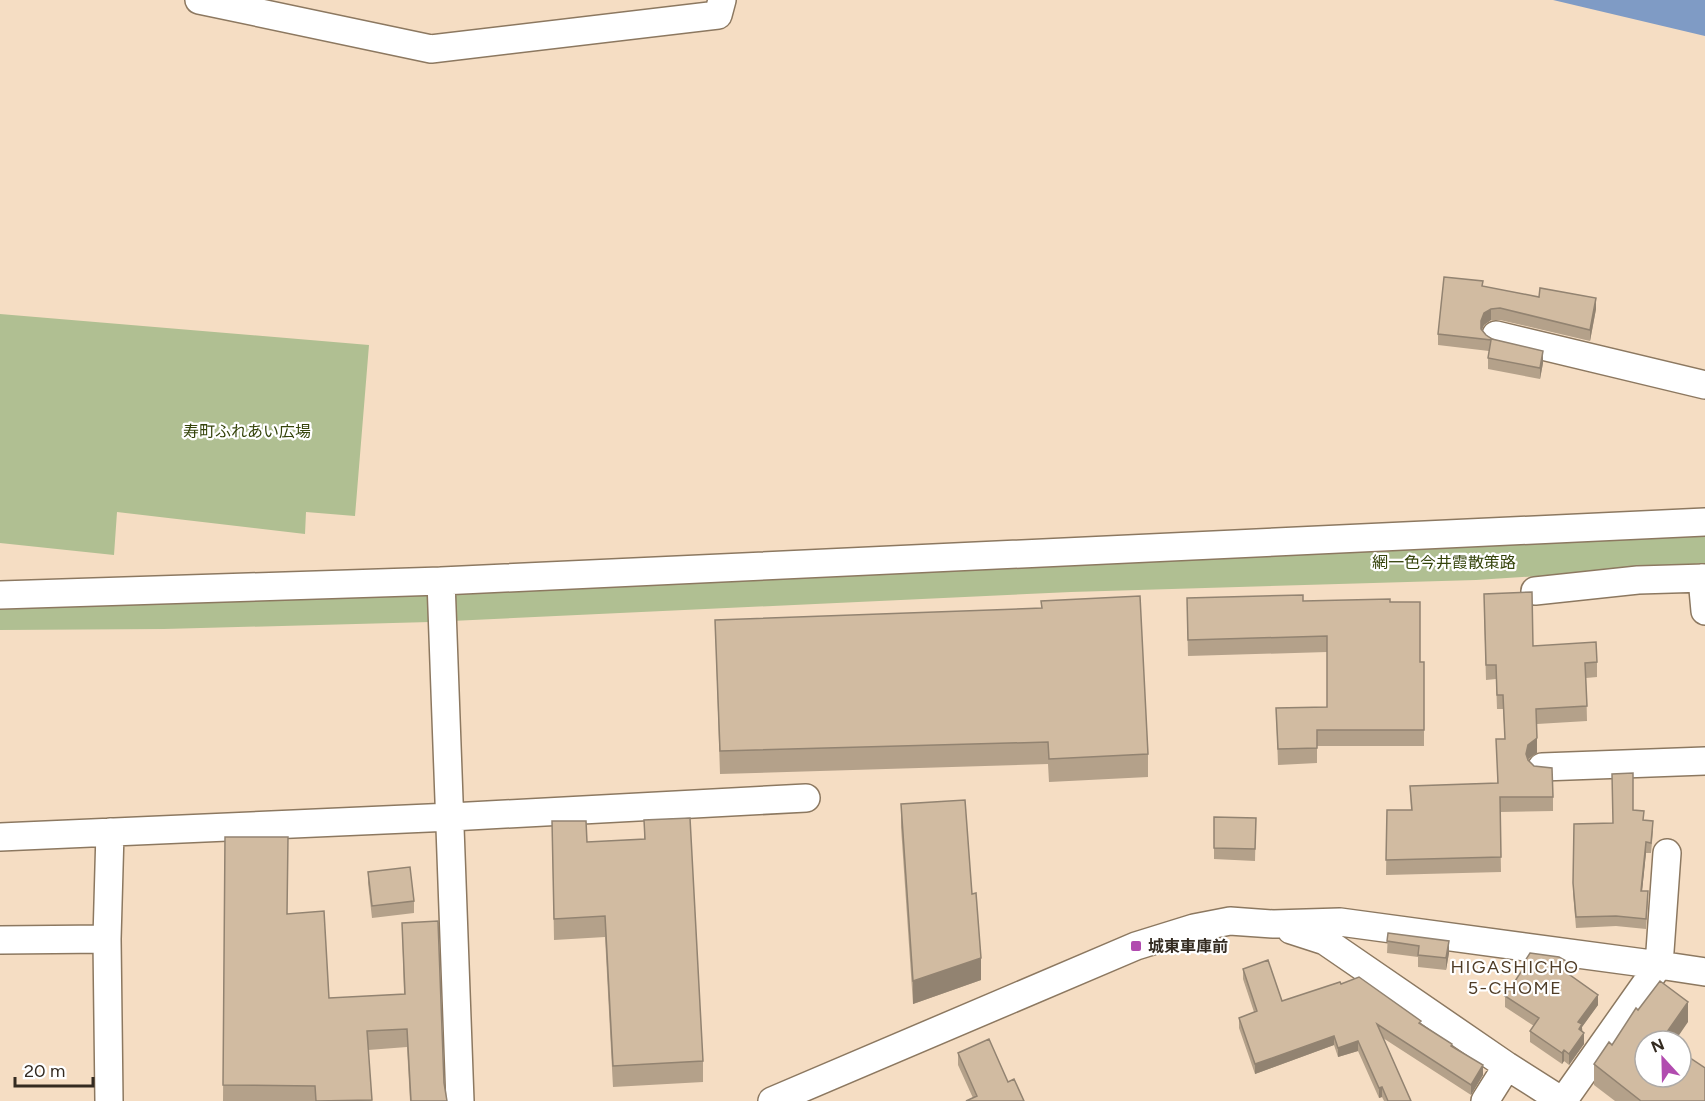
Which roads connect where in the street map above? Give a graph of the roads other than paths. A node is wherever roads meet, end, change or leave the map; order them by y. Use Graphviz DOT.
graph roads {
  1 [pos="199,0"];
  2 [pos="722,0"];
  3 [pos="1496,335"];
  4 [pos="1705,385"];
  5 [pos="1705,522"];
  6 [pos="1703,578"];
  7 [pos="441,581"];
  8 [pos="1535,591"];
  9 [pos="0,595"];
  10 [pos="1705,611"];
  11 [pos="1705,761"];
  12 [pos="1542,767"];
  13 [pos="806,798"];
  14 [pos="451,817"];
  15 [pos="110,832"];
  16 [pos="0,837"];
  17 [pos="1667,853"];
  18 [pos="1273,924"];
  19 [pos="108,939"];
  20 [pos="0,940"];
  21 [pos="1659,965"];
  22 [pos="1705,972"];
  23 [pos="1507,1066"];
  24 [pos="109,1101"];
  25 [pos="460,1101"];
  26 [pos="772,1101"];
  27 [pos="1485,1101"];
  28 [pos="1562,1101"];
  1 -- 2 [label="street"];
  3 -- 4 [label="street"];
  5 -- 7 [label="street"];
  6 -- 8 [label="street"];
  6 -- 10 [label="street"];
  7 -- 9 [label="street"];
  7 -- 14 [label="street"];
  11 -- 12 [label="street"];
  13 -- 14 [label="street"];
  14 -- 15 [label="street"];
  14 -- 25 [label="street"];
  15 -- 16 [label="street"];
  15 -- 19 [label="street"];
  17 -- 21 [label="street"];
  18 -- 21 [label="street"];
  18 -- 23 [label="street"];
  18 -- 26 [label="street"];
  19 -- 20 [label="street"];
  19 -- 24 [label="street"];
  21 -- 22 [label="street"];
  21 -- 28 [label="street"];
  23 -- 27 [label="street"];
  23 -- 28 [label="street"];
}
